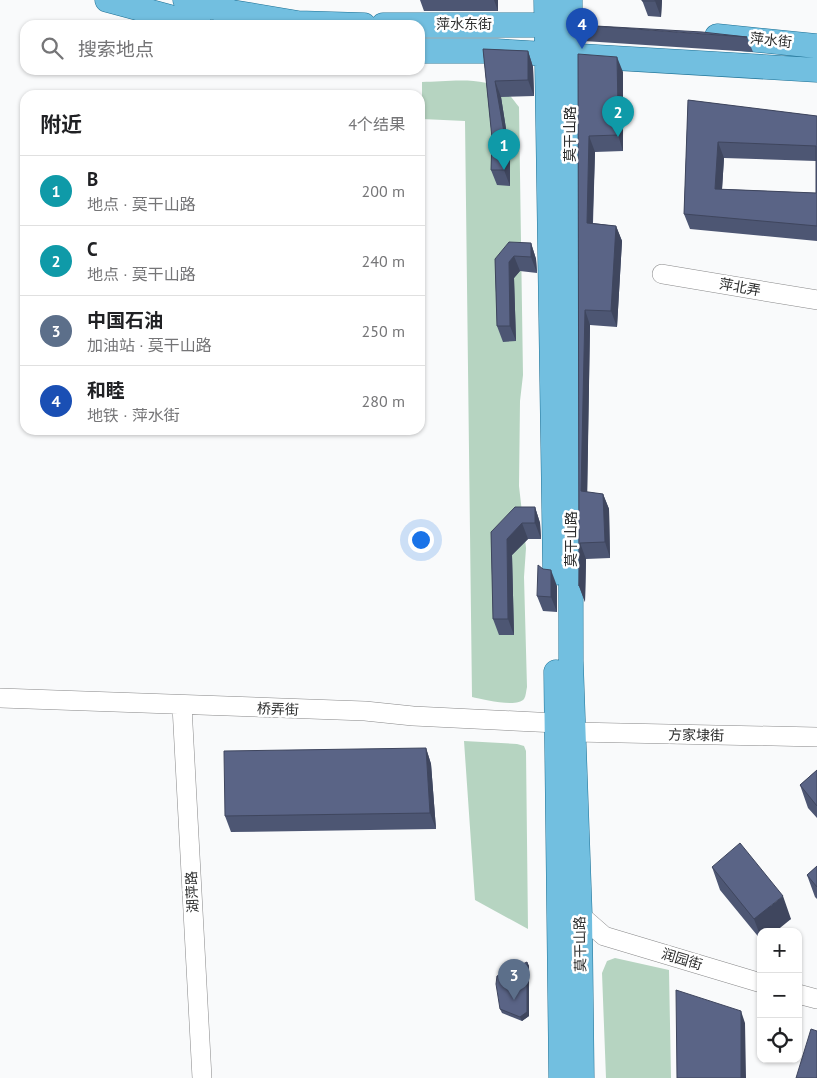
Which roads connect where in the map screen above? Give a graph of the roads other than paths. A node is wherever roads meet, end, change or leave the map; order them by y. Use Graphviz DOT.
graph roads {
  1 [pos="107,0"];
  2 [pos="185,0"];
  3 [pos="546,0"];
  4 [pos="570,0"];
  5 [pos="181,20"];
  6 [pos="285,20"];
  7 [pos="546,24"];
  8 [pos="425,25"];
  9 [pos="580,26"];
  10 [pos="694,34"];
  11 [pos="817,46"];
  12 [pos="425,51"];
  13 [pos="558,55"];
  14 [pos="817,70"];
  15 [pos="662,274"];
  16 [pos="817,300"];
  17 [pos="0,698"];
  18 [pos="182,706"];
  19 [pos="566,727"];
  20 [pos="817,737"];
  21 [pos="580,915"];
  22 [pos="604,936"];
  23 [pos="581,953"];
  24 [pos="757,982"];
  25 [pos="802,995"];
  26 [pos="817,999"];
  27 [pos="202,1078"];
  28 [pos="561,1078"];
  29 [pos="582,1078"];
  1 -- 5 [label="main road"];
  2 -- 6 [label="main road"];
  3 -- 7 [label="main road, 莫干山路"];
  4 -- 9 [label="main road, 莫干山路"];
  7 -- 8 [label="main road, 萍水东街"];
  7 -- 9 [label="main road"];
  7 -- 13 [label="main road, 莫干山路"];
  9 -- 13 [label="main road, 莫干山路"];
  10 -- 11 [label="main road, 萍水街"];
  12 -- 13 [label="main road, 萍水东街"];
  13 -- 14 [label="main road, 萍水街"];
  13 -- 19 [label="main road, 莫干山路"];
  15 -- 16 [label="street, 萍北弄"];
  17 -- 18 [label="street, 桥弄街"];
  18 -- 19 [label="street, 桥弄街"];
  18 -- 27 [label="street, 湖萍路"];
  19 -- 20 [label="street, 方家埭街"];
  19 -- 21 [label="main road, 莫干山路"];
  19 -- 28 [label="main road, 莫干山路"];
  21 -- 22 [label="street, 润园街"];
  21 -- 23 [label="main road, 莫干山路"];
  22 -- 23 [label="street"];
  22 -- 24 [label="street, 润园街"];
  23 -- 29 [label="main road, 莫干山路"];
  25 -- 26 [label="street"];
}
